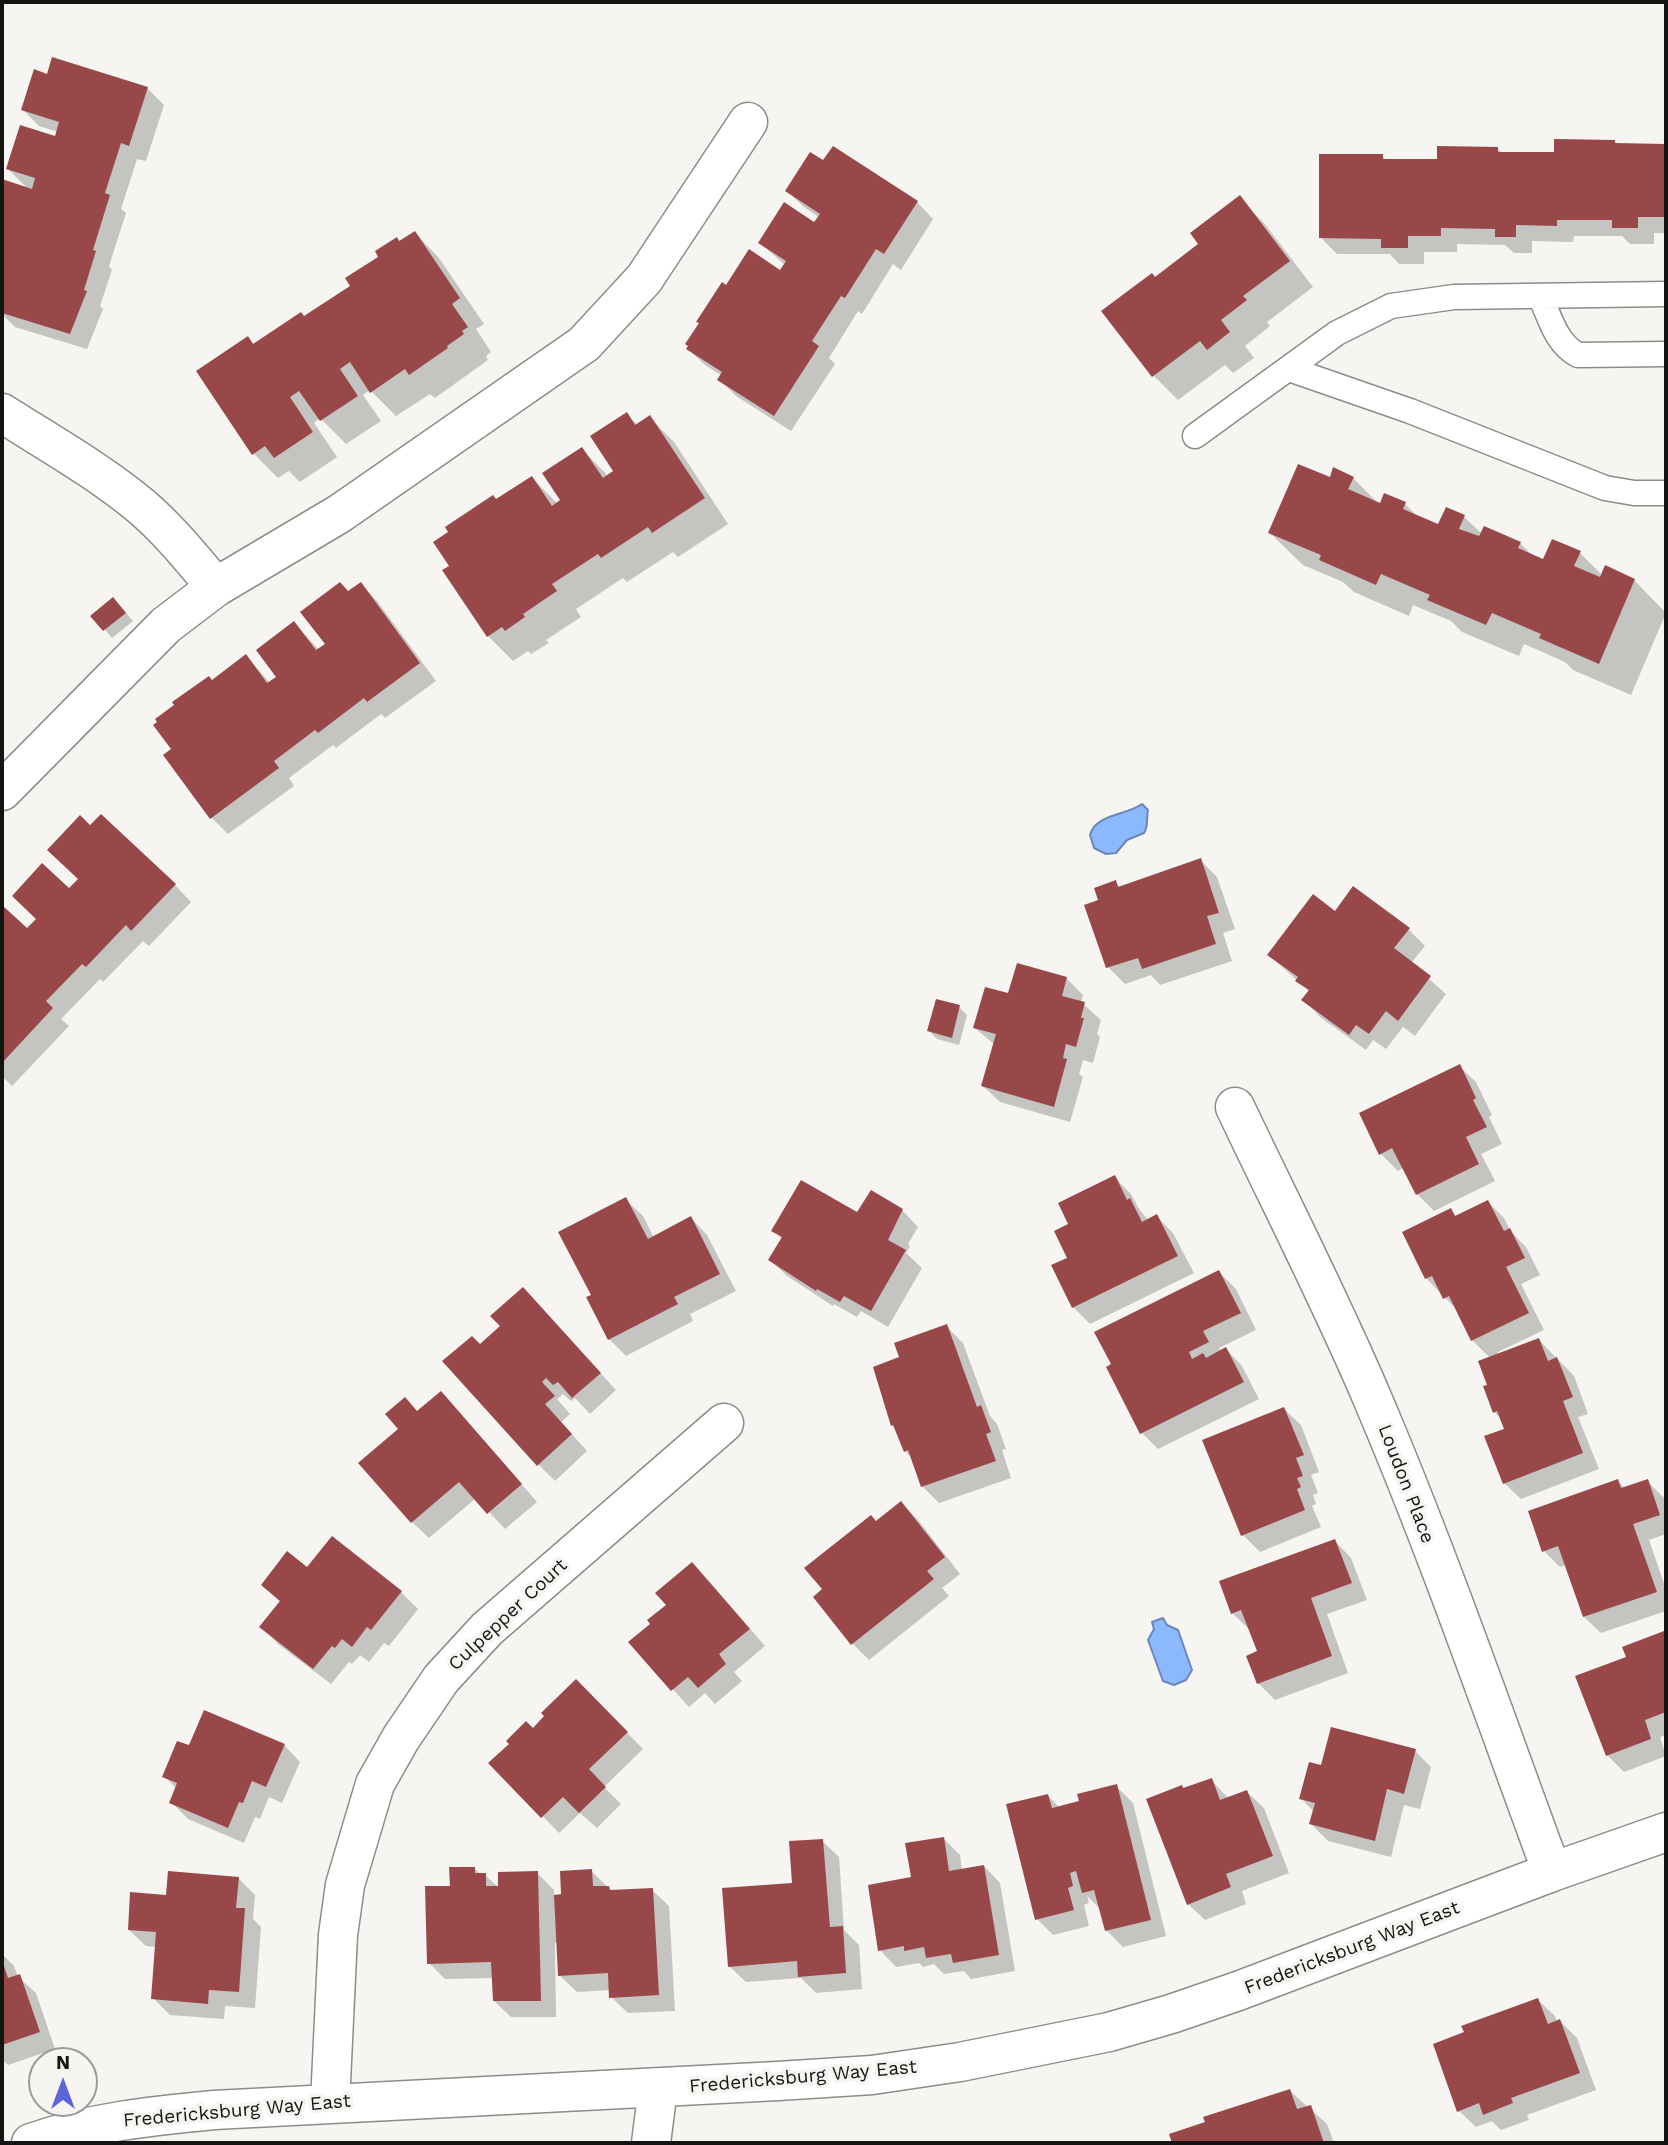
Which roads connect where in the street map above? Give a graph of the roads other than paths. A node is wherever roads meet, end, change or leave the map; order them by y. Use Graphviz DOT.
graph roads {
  1 [pos="748,122"];
  2 [pos="1666,294"];
  3 [pos="1540,296"];
  4 [pos="1666,354"];
  5 [pos="1289,369"];
  6 [pos="2,414"];
  7 [pos="1195,436"];
  8 [pos="1666,493"];
  9 [pos="216,587"];
  10 [pos="2,791"];
  11 [pos="1235,1107"];
  12 [pos="724,1423"];
  13 [pos="1666,1832"];
  14 [pos="1552,1872"];
  15 [pos="658,2088"];
  16 [pos="330,2102"];
  17 [pos="32,2143"];
  18 [pos="651,2143"];
  1 -- 9 [label="street"];
  2 -- 3 [label="lane"];
  3 -- 4 [label="lane"];
  3 -- 5 [label="lane"];
  5 -- 7 [label="lane"];
  5 -- 8 [label="lane"];
  6 -- 9 [label="street"];
  9 -- 10 [label="street"];
  11 -- 14 [label="street, Loudon Place"];
  12 -- 16 [label="street, Culpepper Court"];
  13 -- 14 [label="street, Fredericksburg Way East"];
  14 -- 15 [label="street, Fredericksburg Way East"];
  15 -- 16 [label="street, Fredericksburg Way East"];
  15 -- 18 [label="street"];
  16 -- 17 [label="street, Fredericksburg Way East"];
}
